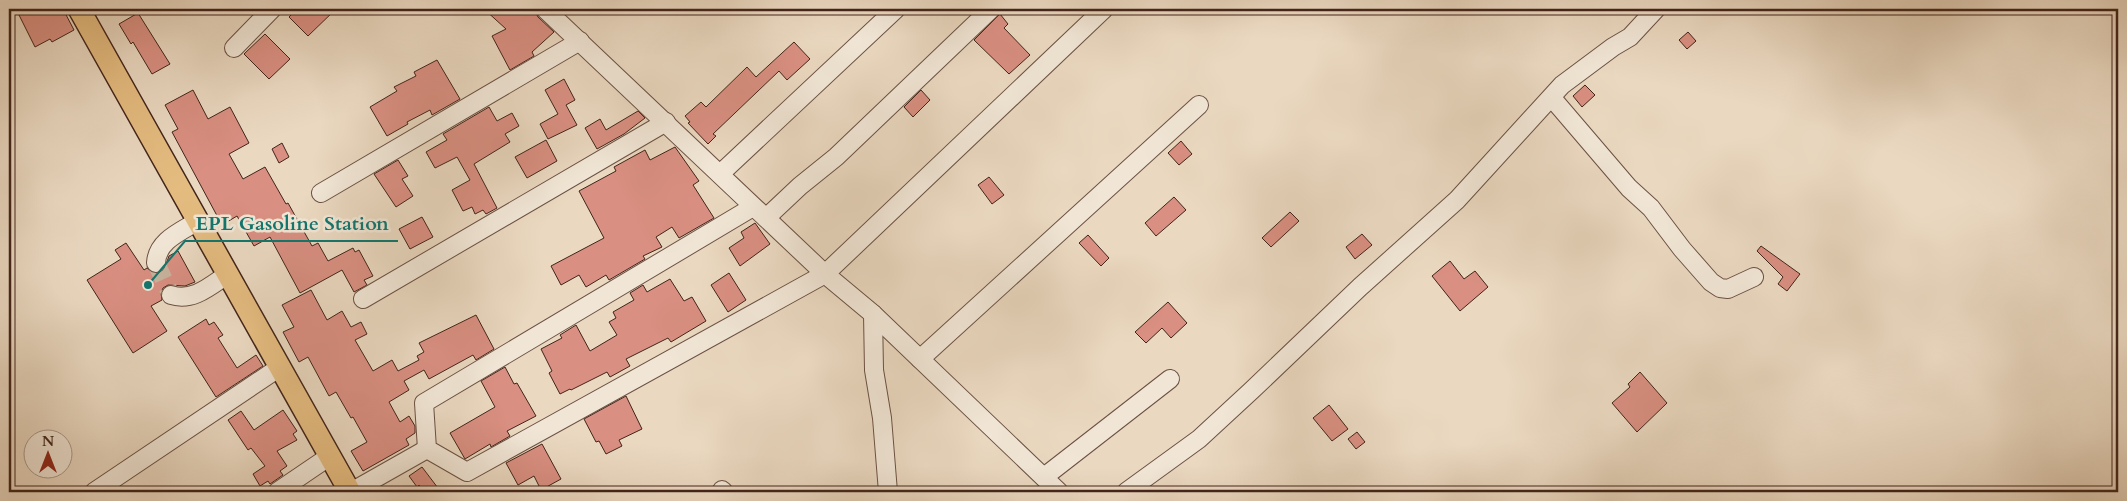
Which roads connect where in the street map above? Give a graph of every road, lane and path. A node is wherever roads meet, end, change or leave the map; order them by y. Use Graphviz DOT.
graph roads {
  1 [pos="79,9"];
  2 [pos="272,9"];
  3 [pos="545,9"];
  4 [pos="896,9"];
  5 [pos="991,9"];
  6 [pos="1104,9"];
  7 [pos="1656,9"];
  8 [pos="580,42"];
  9 [pos="234,48"];
  10 [pos="1552,98"];
  11 [pos="1199,105"];
  12 [pos="666,122"];
  13 [pos="720,174"];
  14 [pos="321,194"];
  15 [pos="760,213"];
  16 [pos="198,221"];
  17 [pos="156,263"];
  18 [pos="228,274"];
  19 [pos="825,274"];
  20 [pos="1754,277"];
  21 [pos="171,295"];
  22 [pos="363,299"];
  23 [pos="873,314"];
  24 [pos="920,359"];
  25 [pos="280,367"];
  26 [pos="1170,378"];
  27 [pos="427,449"];
  28 [pos="330,456"];
  29 [pos="1044,477"];
  30 [pos="885,489"];
  31 [pos="94,492"];
  32 [pos="277,492"];
  33 [pos="350,492"];
  34 [pos="1059,492"];
  35 [pos="1126,492"];
  1 -- 16 [label="main road"];
  2 -- 9 [label="street"];
  3 -- 8 [label="street"];
  4 -- 13 [label="street"];
  5 -- 15 [label="street"];
  6 -- 19 [label="street"];
  7 -- 10 [label="street"];
  8 -- 12 [label="street"];
  8 -- 14 [label="street"];
  10 -- 20 [label="street"];
  10 -- 35 [label="street"];
  11 -- 24 [label="street"];
  12 -- 13 [label="street"];
  12 -- 22 [label="street"];
  13 -- 15 [label="street"];
  15 -- 19 [label="street"];
  15 -- 27 [label="street"];
  16 -- 17 [label="street"];
  16 -- 18 [label="main road"];
  18 -- 21 [label="street"];
  18 -- 25 [label="main road"];
  19 -- 23 [label="street"];
  19 -- 27 [label="street"];
  23 -- 24 [label="street"];
  23 -- 30 [label="street"];
  24 -- 29 [label="street"];
  25 -- 28 [label="main road"];
  25 -- 31 [label="street"];
  26 -- 29 [label="street"];
  27 -- 33 [label="street"];
  28 -- 32 [label="street"];
  28 -- 33 [label="main road"];
  29 -- 34 [label="street"];
}
